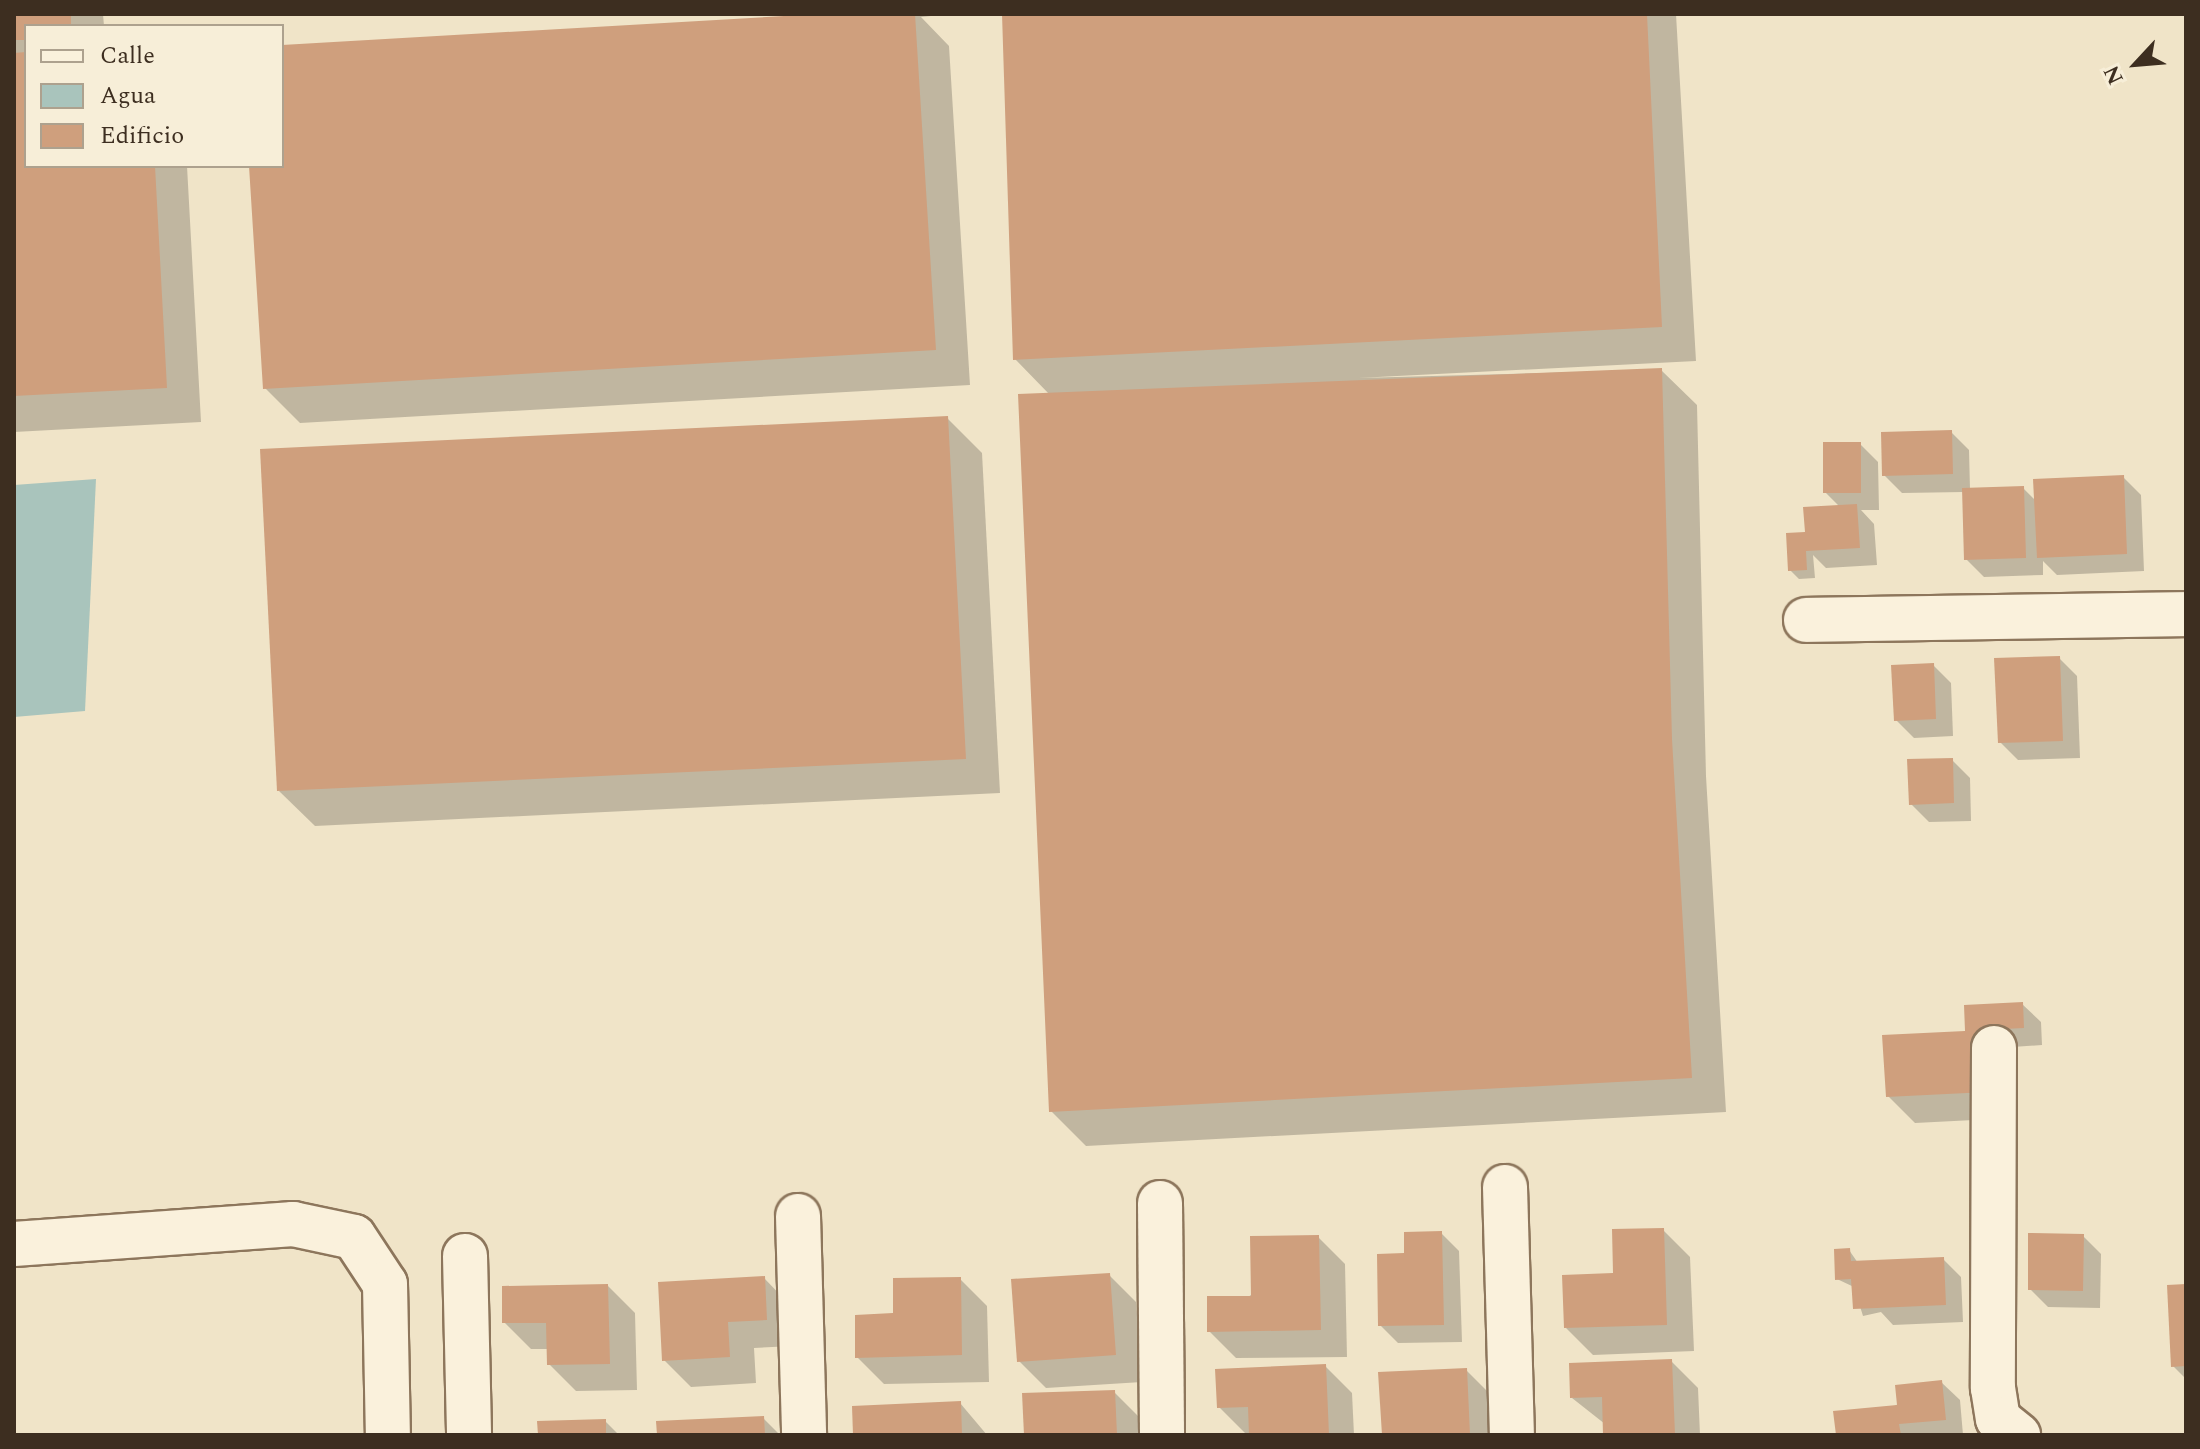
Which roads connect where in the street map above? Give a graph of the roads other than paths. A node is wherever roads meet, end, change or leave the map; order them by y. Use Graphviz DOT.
graph roads {
  1 [pos="2186,614"];
  2 [pos="1806,620"];
  3 [pos="1994,1048"];
  4 [pos="1505,1187"];
  5 [pos="1160,1203"];
  6 [pos="798,1216"];
  7 [pos="14,1244"];
  8 [pos="465,1256"];
  9 [pos="388,1435"];
  10 [pos="469,1435"];
  11 [pos="804,1435"];
  12 [pos="1162,1435"];
  13 [pos="1512,1435"];
  14 [pos="2018,1435"];
  1 -- 2 [label="street"];
  3 -- 14 [label="street"];
  4 -- 13 [label="street"];
  5 -- 12 [label="street"];
  6 -- 11 [label="street"];
  7 -- 9 [label="street"];
  8 -- 10 [label="street"];
}
